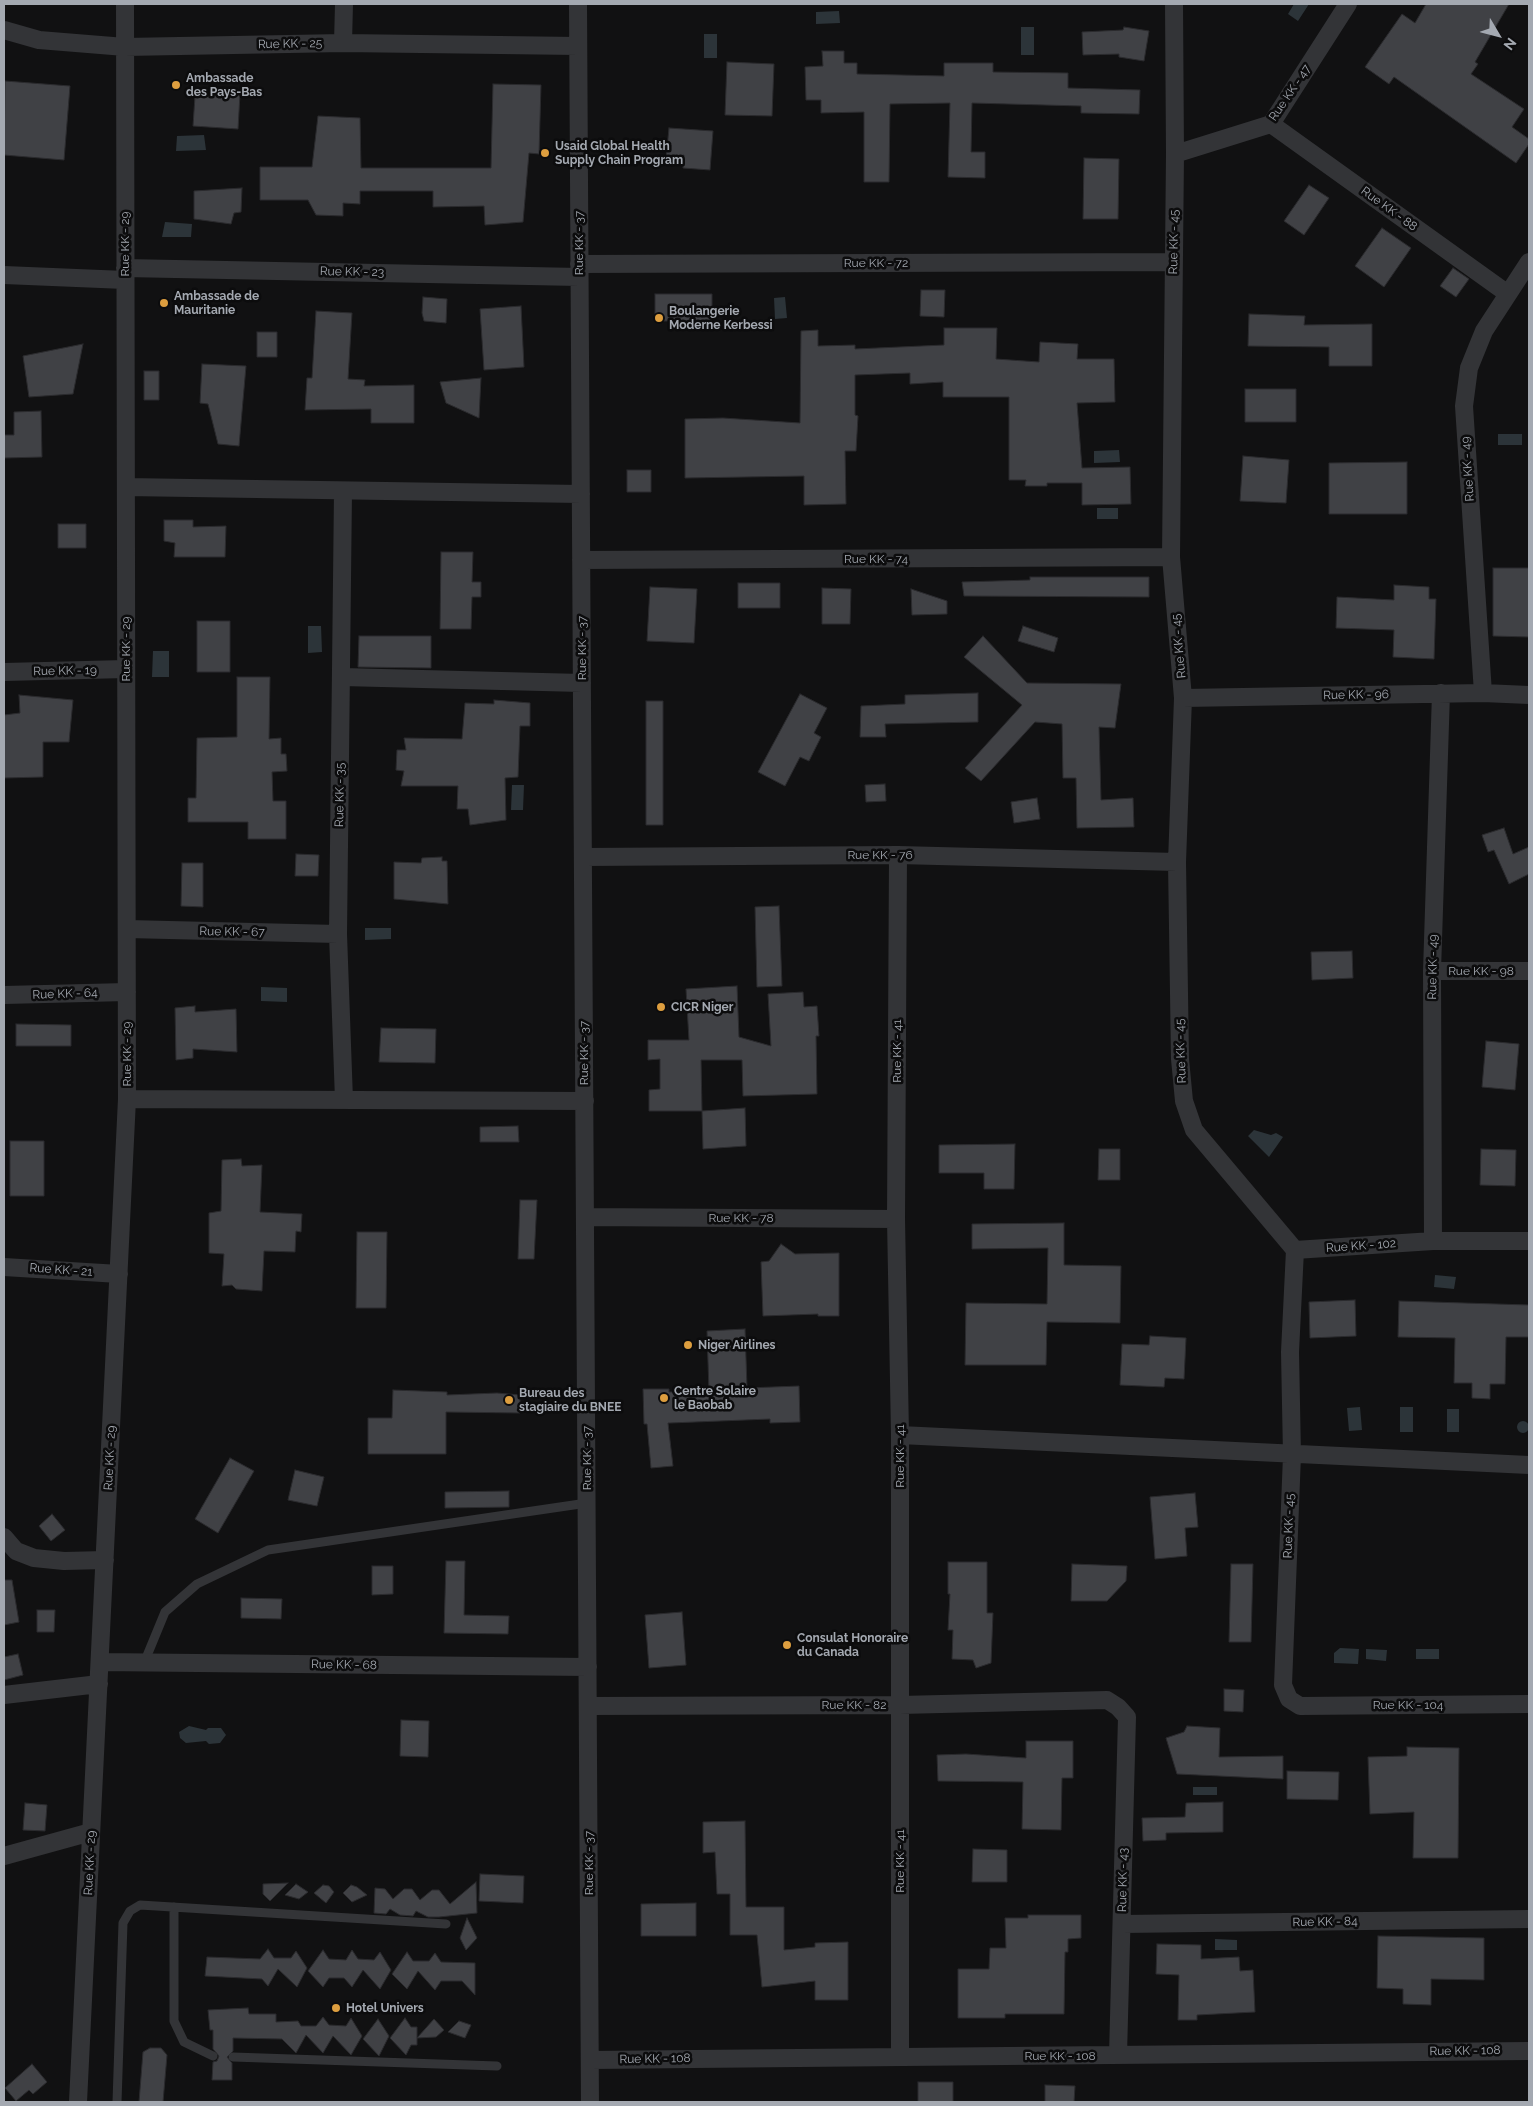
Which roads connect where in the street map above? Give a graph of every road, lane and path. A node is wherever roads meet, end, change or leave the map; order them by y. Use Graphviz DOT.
graph roads {
  1 [pos="125,4"];
  2 [pos="344,4"];
  3 [pos="578,4"];
  4 [pos="1174,4"];
  5 [pos="1348,4"];
  6 [pos="4,30"];
  7 [pos="343,43"];
  8 [pos="578,46"];
  9 [pos="125,47"];
  10 [pos="1271,124"];
  11 [pos="1175,154"];
  12 [pos="1173,262"];
  13 [pos="1529,262"];
  14 [pos="579,271"];
  15 [pos="125,274"];
  16 [pos="4,275"];
  17 [pos="1508,294"];
  18 [pos="126,487"];
  19 [pos="343,491"];
  20 [pos="581,494"];
  21 [pos="1171,557"];
  22 [pos="581,560"];
  23 [pos="126,669"];
  24 [pos="4,672"];
  25 [pos="342,677"];
  26 [pos="582,683"];
  27 [pos="1441,693"];
  28 [pos="1483,693"];
  29 [pos="1529,695"];
  30 [pos="1183,698"];
  31 [pos="898,855"];
  32 [pos="583,857"];
  33 [pos="1177,862"];
  34 [pos="127,929"];
  35 [pos="338,934"];
  36 [pos="1432,971"];
  37 [pos="1529,971"];
  38 [pos="127,992"];
  39 [pos="4,995"];
  40 [pos="127,1099"];
  41 [pos="344,1100"];
  42 [pos="584,1101"];
  43 [pos="585,1217"];
  44 [pos="896,1219"];
  45 [pos="1433,1241"];
  46 [pos="1529,1241"];
  47 [pos="1295,1250"];
  48 [pos="4,1267"];
  49 [pos="119,1274"];
  50 [pos="900,1435"];
  51 [pos="1292,1455"];
  52 [pos="1529,1465"];
  53 [pos="587,1502"];
  54 [pos="4,1537"];
  55 [pos="105,1560"];
  56 [pos="100,1662"];
  57 [pos="144,1663"];
  58 [pos="588,1667"];
  59 [pos="99,1684"];
  60 [pos="4,1695"];
  61 [pos="1289,1699"];
  62 [pos="1529,1704"];
  63 [pos="900,1705"];
  64 [pos="588,1706"];
  65 [pos="1118,1707"];
  66 [pos="91,1832"];
  67 [pos="4,1856"];
  68 [pos="174,1908"];
  69 [pos="1529,1919"];
  70 [pos="446,1924"];
  71 [pos="1122,1924"];
  72 [pos="1529,2051"];
  73 [pos="1118,2055"];
  74 [pos="213,2056"];
  75 [pos="232,2057"];
  76 [pos="900,2057"];
  77 [pos="590,2060"];
  78 [pos="497,2066"];
  79 [pos="78,2102"];
  80 [pos="117,2102"];
  81 [pos="590,2102"];
  1 -- 9 [label="street, Rue KK - 29"];
  2 -- 7 [label="street"];
  3 -- 8 [label="street, Rue KK - 37"];
  4 -- 11 [label="street, Rue KK - 45"];
  5 -- 10 [label="street, Rue KK - 47"];
  6 -- 9 [label="street, Rue KK - 25"];
  7 -- 8 [label="street, Rue KK - 25"];
  7 -- 9 [label="street, Rue KK - 25"];
  8 -- 14 [label="street, Rue KK - 37"];
  9 -- 15 [label="street, Rue KK - 29"];
  10 -- 11 [label="street, Rue KK - 47"];
  10 -- 17 [label="street, Rue KK - 88"];
  11 -- 12 [label="street, Rue KK - 45"];
  12 -- 14 [label="street, Rue KK - 72"];
  12 -- 21 [label="street, Rue KK - 45"];
  13 -- 17 [label="street, Rue KK - 49"];
  14 -- 15 [label="street, Rue KK - 23"];
  14 -- 20 [label="street, Rue KK - 37"];
  15 -- 16 [label="street, Rue KK - 23"];
  15 -- 18 [label="street, Rue KK - 29"];
  17 -- 28 [label="street, Rue KK - 49"];
  18 -- 19 [label="street"];
  18 -- 23 [label="street, Rue KK - 29"];
  19 -- 20 [label="street"];
  19 -- 25 [label="street, Rue KK - 35"];
  20 -- 22 [label="street, Rue KK - 37"];
  21 -- 22 [label="street, Rue KK - 74"];
  21 -- 30 [label="street, Rue KK - 45"];
  22 -- 26 [label="street, Rue KK - 37"];
  23 -- 24 [label="street, Rue KK - 19"];
  23 -- 34 [label="street, Rue KK - 29"];
  25 -- 26 [label="street"];
  25 -- 35 [label="street, Rue KK - 35"];
  26 -- 32 [label="street, Rue KK - 37"];
  27 -- 28 [label="street, Rue KK - 96"];
  27 -- 30 [label="street, Rue KK - 96"];
  27 -- 36 [label="street, Rue KK - 49"];
  28 -- 29 [label="street, Rue KK - 96"];
  30 -- 33 [label="street, Rue KK - 45"];
  31 -- 32 [label="street, Rue KK - 76"];
  31 -- 33 [label="street, Rue KK - 76"];
  31 -- 44 [label="street, Rue KK - 41"];
  32 -- 42 [label="street, Rue KK - 37"];
  33 -- 47 [label="street, Rue KK - 45"];
  34 -- 35 [label="street, Rue KK - 67"];
  34 -- 38 [label="street, Rue KK - 29"];
  35 -- 41 [label="street, Rue KK - 35"];
  36 -- 37 [label="street, Rue KK - 98"];
  36 -- 45 [label="street, Rue KK - 49"];
  38 -- 39 [label="street, Rue KK - 64"];
  38 -- 40 [label="street, Rue KK - 29"];
  40 -- 41 [label="street"];
  40 -- 49 [label="street, Rue KK - 29"];
  41 -- 42 [label="street"];
  42 -- 43 [label="street, Rue KK - 37"];
  43 -- 44 [label="street, Rue KK - 78"];
  43 -- 53 [label="street, Rue KK - 37"];
  44 -- 50 [label="street, Rue KK - 41"];
  45 -- 46 [label="street, Rue KK - 102"];
  45 -- 47 [label="street, Rue KK - 102"];
  47 -- 51 [label="street, Rue KK - 45"];
  48 -- 49 [label="street, Rue KK - 21"];
  49 -- 55 [label="street, Rue KK - 29"];
  50 -- 51 [label="street"];
  50 -- 63 [label="street, Rue KK - 41"];
  51 -- 52 [label="street"];
  51 -- 61 [label="street, Rue KK - 45"];
  53 -- 57 [label="lane"];
  53 -- 58 [label="street, Rue KK - 37"];
  54 -- 55 [label="street"];
  55 -- 56 [label="street, Rue KK - 29"];
  56 -- 57 [label="street, Rue KK - 68"];
  56 -- 59 [label="street, Rue KK - 29"];
  57 -- 58 [label="street, Rue KK - 68"];
  58 -- 64 [label="street, Rue KK - 37"];
  59 -- 60 [label="street"];
  59 -- 66 [label="street, Rue KK - 29"];
  61 -- 62 [label="street, Rue KK - 104"];
  63 -- 64 [label="street, Rue KK - 82"];
  63 -- 65 [label="street, Rue KK - 82"];
  63 -- 76 [label="street, Rue KK - 41"];
  64 -- 77 [label="street, Rue KK - 37"];
  65 -- 71 [label="street, Rue KK - 43"];
  66 -- 67 [label="street"];
  66 -- 79 [label="street, Rue KK - 29"];
  68 -- 70 [label="lane"];
  68 -- 74 [label="lane"];
  68 -- 80 [label="lane"];
  69 -- 71 [label="street, Rue KK - 84"];
  71 -- 73 [label="street, Rue KK - 43"];
  72 -- 73 [label="street, Rue KK - 108"];
  73 -- 76 [label="street, Rue KK - 108"];
  75 -- 78 [label="lane"];
  76 -- 77 [label="street, Rue KK - 108"];
  77 -- 81 [label="street, Rue KK - 37"];
}
